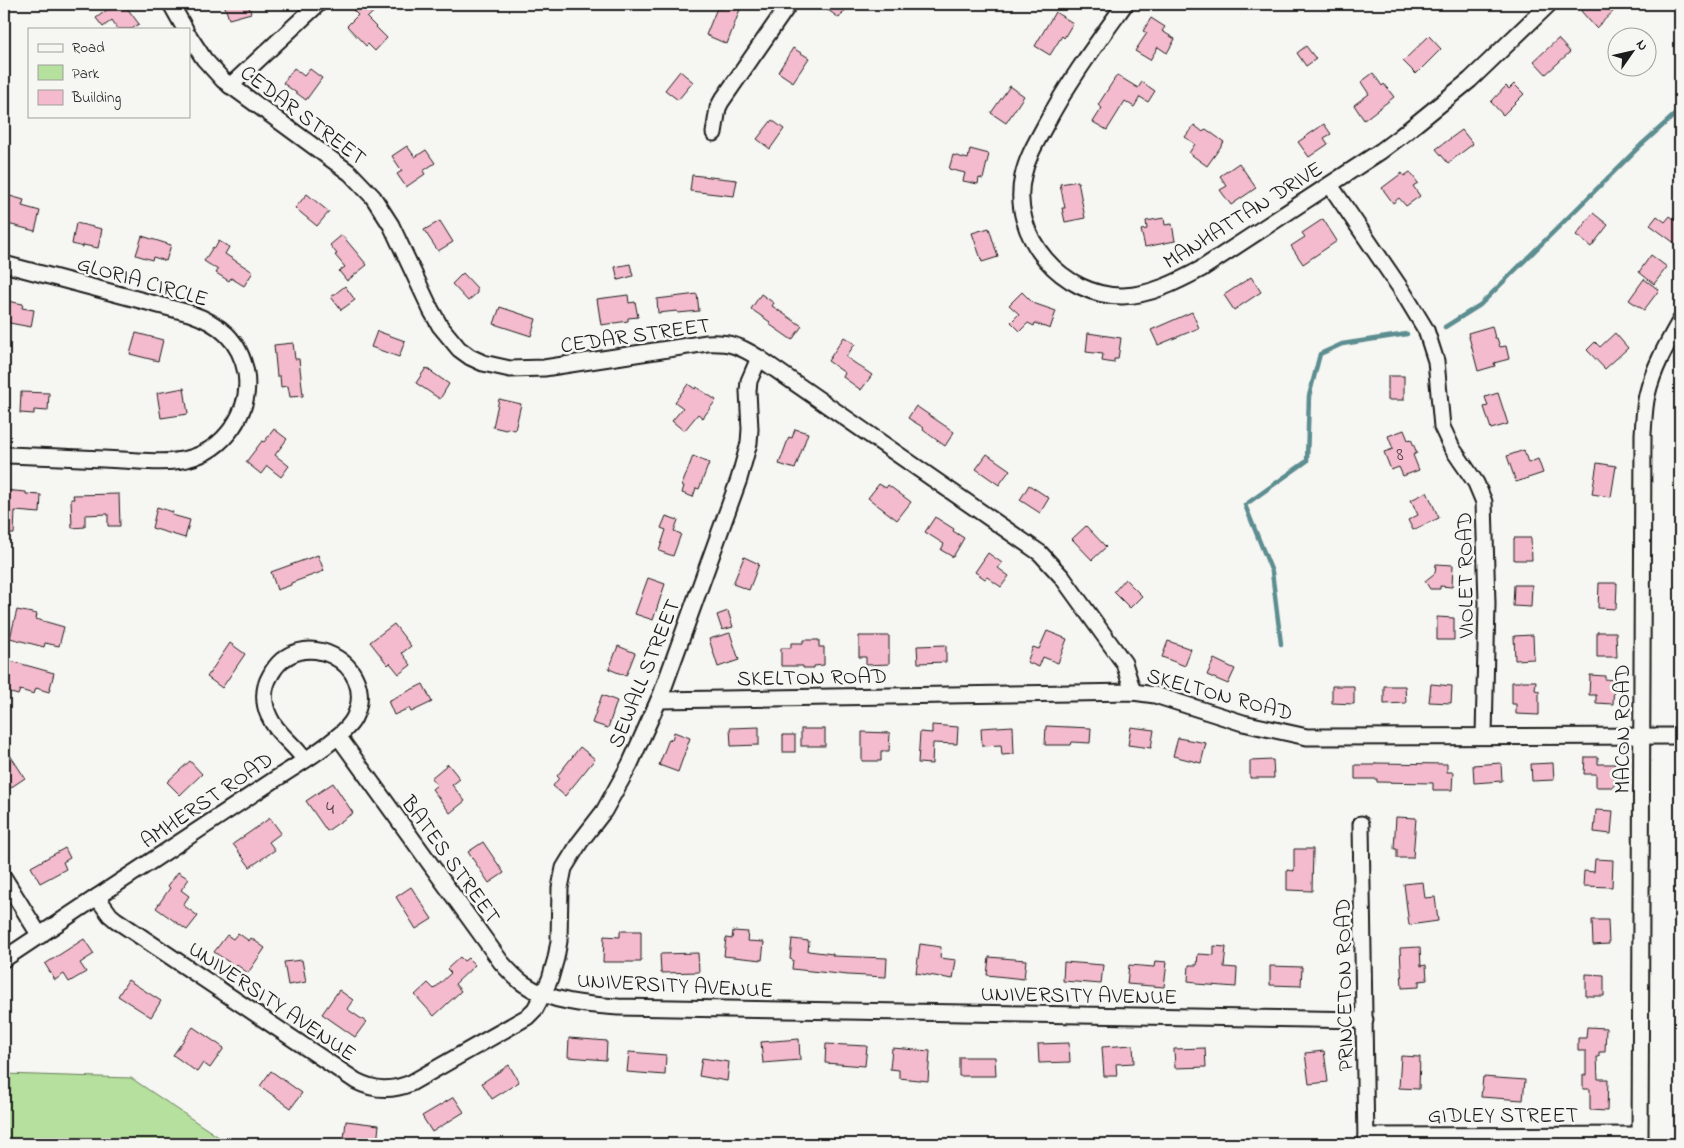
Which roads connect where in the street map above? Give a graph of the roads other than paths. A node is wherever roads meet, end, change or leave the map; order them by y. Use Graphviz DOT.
graph roads {
  1 [pos="171,4"];
  2 [pos="318,4"];
  3 [pos="789,4"];
  4 [pos="1125,4"];
  5 [pos="1549,4"];
  6 [pos="184,28"];
  7 [pos="190,38"];
  8 [pos="230,86"];
  9 [pos="714,133"];
  10 [pos="1330,185"];
  11 [pos="4,264"];
  12 [pos="1680,321"];
  13 [pos="759,358"];
  14 [pos="4,455"];
  15 [pos="1133,692"];
  16 [pos="659,699"];
  17 [pos="338,736"];
  18 [pos="1484,736"];
  19 [pos="1642,736"];
  20 [pos="1680,736"];
  21 [pos="304,759"];
  22 [pos="1361,824"];
  23 [pos="4,878"];
  24 [pos="98,897"];
  25 [pos="40,936"];
  26 [pos="4,959"];
  27 [pos="543,994"];
  28 [pos="1365,1020"];
  29 [pos="1640,1139"];
  30 [pos="1366,1140"];
  1 -- 6 [label="street"];
  2 -- 8 [label="street"];
  3 -- 9 [label="street"];
  4 -- 10 [label="street, MANHATTAN DRIVE"];
  5 -- 10 [label="street, MANHATTAN DRIVE"];
  7 -- 8 [label="street, CEDAR STREET"];
  8 -- 13 [label="street, CEDAR STREET"];
  10 -- 18 [label="street, VIOLET ROAD"];
  11 -- 14 [label="street, GLORIA CIRCLE"];
  12 -- 19 [label="street, MACON ROAD"];
  13 -- 15 [label="street, CEDAR STREET"];
  13 -- 16 [label="street, SEWALL STREET"];
  15 -- 16 [label="street, SKELTON ROAD"];
  15 -- 18 [label="street, SKELTON ROAD"];
  16 -- 27 [label="street, SEWALL STREET"];
  17 -- 21 [label="street, AMHERST ROAD"];
  17 -- 21 [label="street"];
  17 -- 27 [label="street, BATES STREET"];
  18 -- 19 [label="street, SKELTON ROAD"];
  19 -- 20 [label="street, SKELTON ROAD"];
  19 -- 29 [label="street, MACON ROAD"];
  21 -- 24 [label="street, AMHERST ROAD"];
  22 -- 28 [label="street, PRINCETON ROAD"];
  23 -- 25 [label="street"];
  24 -- 25 [label="street"];
  24 -- 27 [label="street, UNIVERSITY AVENUE"];
  25 -- 26 [label="street"];
  27 -- 28 [label="street, UNIVERSITY AVENUE"];
  28 -- 30 [label="street, PRINCETON ROAD"];
  29 -- 30 [label="street, GIDLEY STREET"];
}
